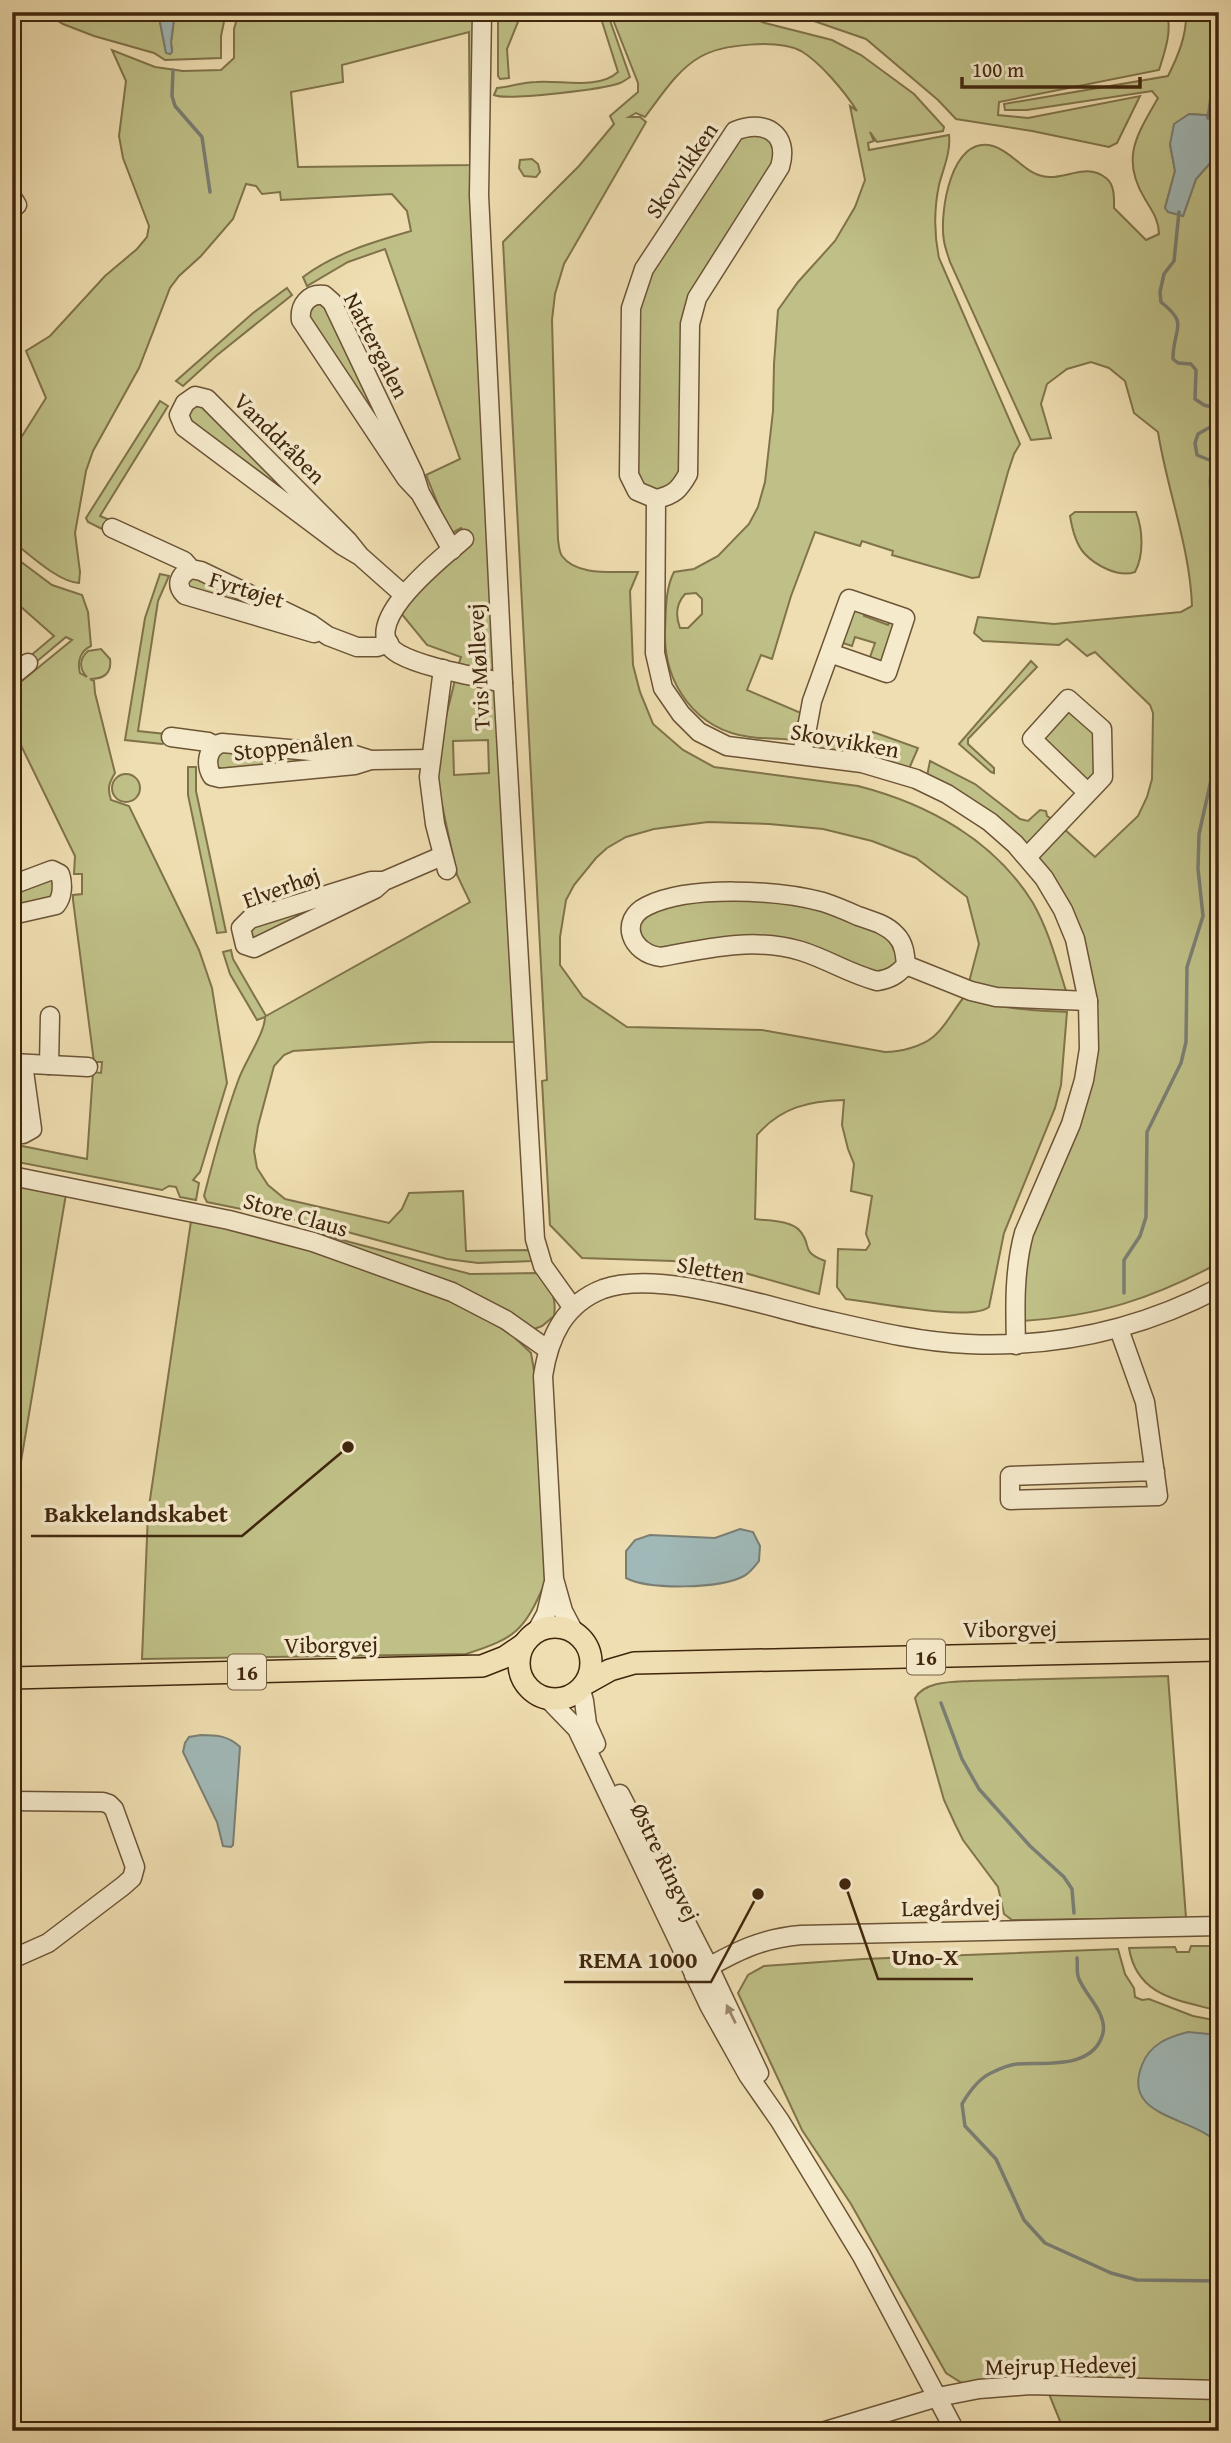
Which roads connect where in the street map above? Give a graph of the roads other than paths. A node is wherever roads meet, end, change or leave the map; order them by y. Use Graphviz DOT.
graph roads {
  1 [pos="482,12"];
  2 [pos="420,493"];
  3 [pos="656,499"];
  4 [pos="112,528"];
  5 [pos="360,556"];
  6 [pos="191,569"];
  7 [pos="404,595"];
  8 [pos="328,636"];
  9 [pos="389,643"];
  10 [pos="830,653"];
  11 [pos="28,663"];
  12 [pos="443,669"];
  13 [pos="12,676"];
  14 [pos="503,683"];
  15 [pos="171,737"];
  16 [pos="214,746"];
  17 [pos="802,755"];
  18 [pos="430,759"];
  19 [pos="371,760"];
  20 [pos="1087,792"];
  21 [pos="1027,857"];
  22 [pos="384,881"];
  23 [pos="12,885"];
  24 [pos="12,915"];
  25 [pos="906,965"];
  26 [pos="1088,1001"];
  27 [pos="50,1016"];
  28 [pos="18,1064"];
  29 [pos="48,1065"];
  30 [pos="88,1066"];
  31 [pos="12,1131"];
  32 [pos="12,1175"];
  33 [pos="1219,1288"];
  34 [pos="573,1308"];
  35 [pos="1119,1329"];
  36 [pos="1016,1345"];
  37 [pos="547,1349"];
  38 [pos="1155,1471"];
  39 [pos="554,1578"];
  40 [pos="529,1639"];
  41 [pos="580,1639"];
  42 [pos="1219,1650"];
  43 [pos="634,1663"];
  44 [pos="482,1666"];
  45 [pos="12,1678"];
  46 [pos="525,1684"];
  47 [pos="583,1687"];
  48 [pos="548,1699"];
  49 [pos="12,1801"];
  50 [pos="1219,1926"];
  51 [pos="12,1959"];
  52 [pos="702,1971"];
  53 [pos="1219,2390"];
  54 [pos="939,2397"];
  55 [pos="825,2431"];
  56 [pos="955,2431"];
  1 -- 14 [label="street, Tvis Møllevej"];
  2 -- 2 [label="street, Nattergalen"];
  2 -- 7 [label="street, Nattergalen"];
  3 -- 3 [label="street, Skovvikken"];
  3 -- 17 [label="street, Skovvikken"];
  4 -- 6 [label="street, Fyrtøjet"];
  5 -- 5 [label="street, Vanddråben"];
  5 -- 7 [label="street, Vanddråben"];
  6 -- 8 [label="street, Fyrtøjet"];
  6 -- 8 [label="street, Fyrtøjet"];
  7 -- 9 [label="street"];
  8 -- 9 [label="street, Fyrtøjet"];
  9 -- 12 [label="street"];
  10 -- 10 [label="street"];
  10 -- 17 [label="street"];
  11 -- 13 [label="street"];
  12 -- 14 [label="street"];
  12 -- 18 [label="street"];
  14 -- 34 [label="street, Tvis Møllevej"];
  15 -- 16 [label="street, Stoppenålen"];
  16 -- 19 [label="street, Stoppenålen"];
  16 -- 19 [label="street, Stoppenålen"];
  17 -- 21 [label="street, Skovvikken"];
  18 -- 19 [label="street, Stoppenålen"];
  18 -- 22 [label="street, Elverhøj"];
  20 -- 20 [label="street"];
  20 -- 21 [label="street"];
  21 -- 26 [label="street, Skovvikken"];
  22 -- 22 [label="street, Elverhøj"];
  23 -- 24 [label="street"];
  25 -- 25 [label="street"];
  25 -- 26 [label="street"];
  26 -- 36 [label="street, Skovvikken"];
  27 -- 29 [label="street"];
  28 -- 29 [label="street"];
  28 -- 31 [label="street"];
  29 -- 30 [label="street"];
  32 -- 37 [label="street, Store Claus"];
  33 -- 35 [label="street, Sletten"];
  34 -- 36 [label="street, Sletten"];
  34 -- 37 [label="street, Sletten"];
  35 -- 36 [label="street, Sletten"];
  35 -- 38 [label="street"];
  37 -- 39 [label="street, Sletten"];
  38 -- 38 [label="street"];
  39 -- 40 [label="street, Sletten"];
  39 -- 41 [label="street, Sletten"];
  40 -- 41 [label="main road, 16"];
  40 -- 44 [label="main road, Viborgvej / 16"];
  40 -- 46 [label="main road"];
  41 -- 43 [label="main road, Viborgvej / 16"];
  41 -- 47 [label="main road"];
  42 -- 43 [label="main road, Viborgvej / 16"];
  43 -- 47 [label="main road, Viborgvej / 16"];
  44 -- 45 [label="main road, Viborgvej / 16"];
  44 -- 46 [label="main road, Viborgvej / 16"];
  46 -- 48 [label="main road, 16"];
  47 -- 48 [label="main road, 16"];
  47 -- 52 [label="street, Østre Ringvej"];
  48 -- 52 [label="street, Østre Ringvej"];
  49 -- 51 [label="street"];
  50 -- 52 [label="street, Lægårdvej"];
  52 -- 54 [label="street, Østre Ringvej"];
  53 -- 54 [label="street, Mejrup Hedevej"];
  54 -- 55 [label="street, Mejrup Hedevej"];
  54 -- 56 [label="street, Østre Ringvej"];
}
